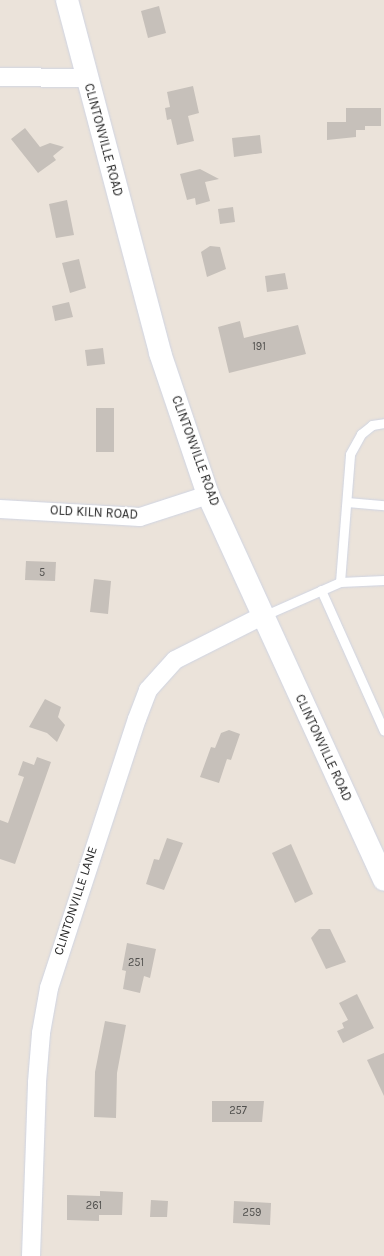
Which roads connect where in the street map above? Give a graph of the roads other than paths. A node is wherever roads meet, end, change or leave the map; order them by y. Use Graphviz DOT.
graph roads {
  1 [pos="68,0"];
  2 [pos="0,77"];
  3 [pos="87,78"];
  4 [pos="384,423"];
  5 [pos="208,495"];
  6 [pos="347,502"];
  7 [pos="384,505"];
  8 [pos="0,509"];
  9 [pos="384,580"];
  10 [pos="340,582"];
  11 [pos="321,590"];
  12 [pos="262,616"];
  13 [pos="384,731"];
  14 [pos="384,880"];
  15 [pos="31,1256"];
  1 -- 3 [label="main road, CLINTONVILLE ROAD"];
  2 -- 3 [label="street"];
  3 -- 5 [label="main road, CLINTONVILLE ROAD"];
  4 -- 6 [label="lane"];
  5 -- 8 [label="street, OLD KILN ROAD"];
  5 -- 12 [label="main road, CLINTONVILLE ROAD"];
  6 -- 7 [label="lane"];
  6 -- 10 [label="lane"];
  9 -- 10 [label="lane"];
  10 -- 11 [label="lane"];
  11 -- 12 [label="lane"];
  11 -- 13 [label="lane"];
  12 -- 14 [label="main road, CLINTONVILLE ROAD"];
  12 -- 15 [label="street, CLINTONVILLE LANE"];
}
